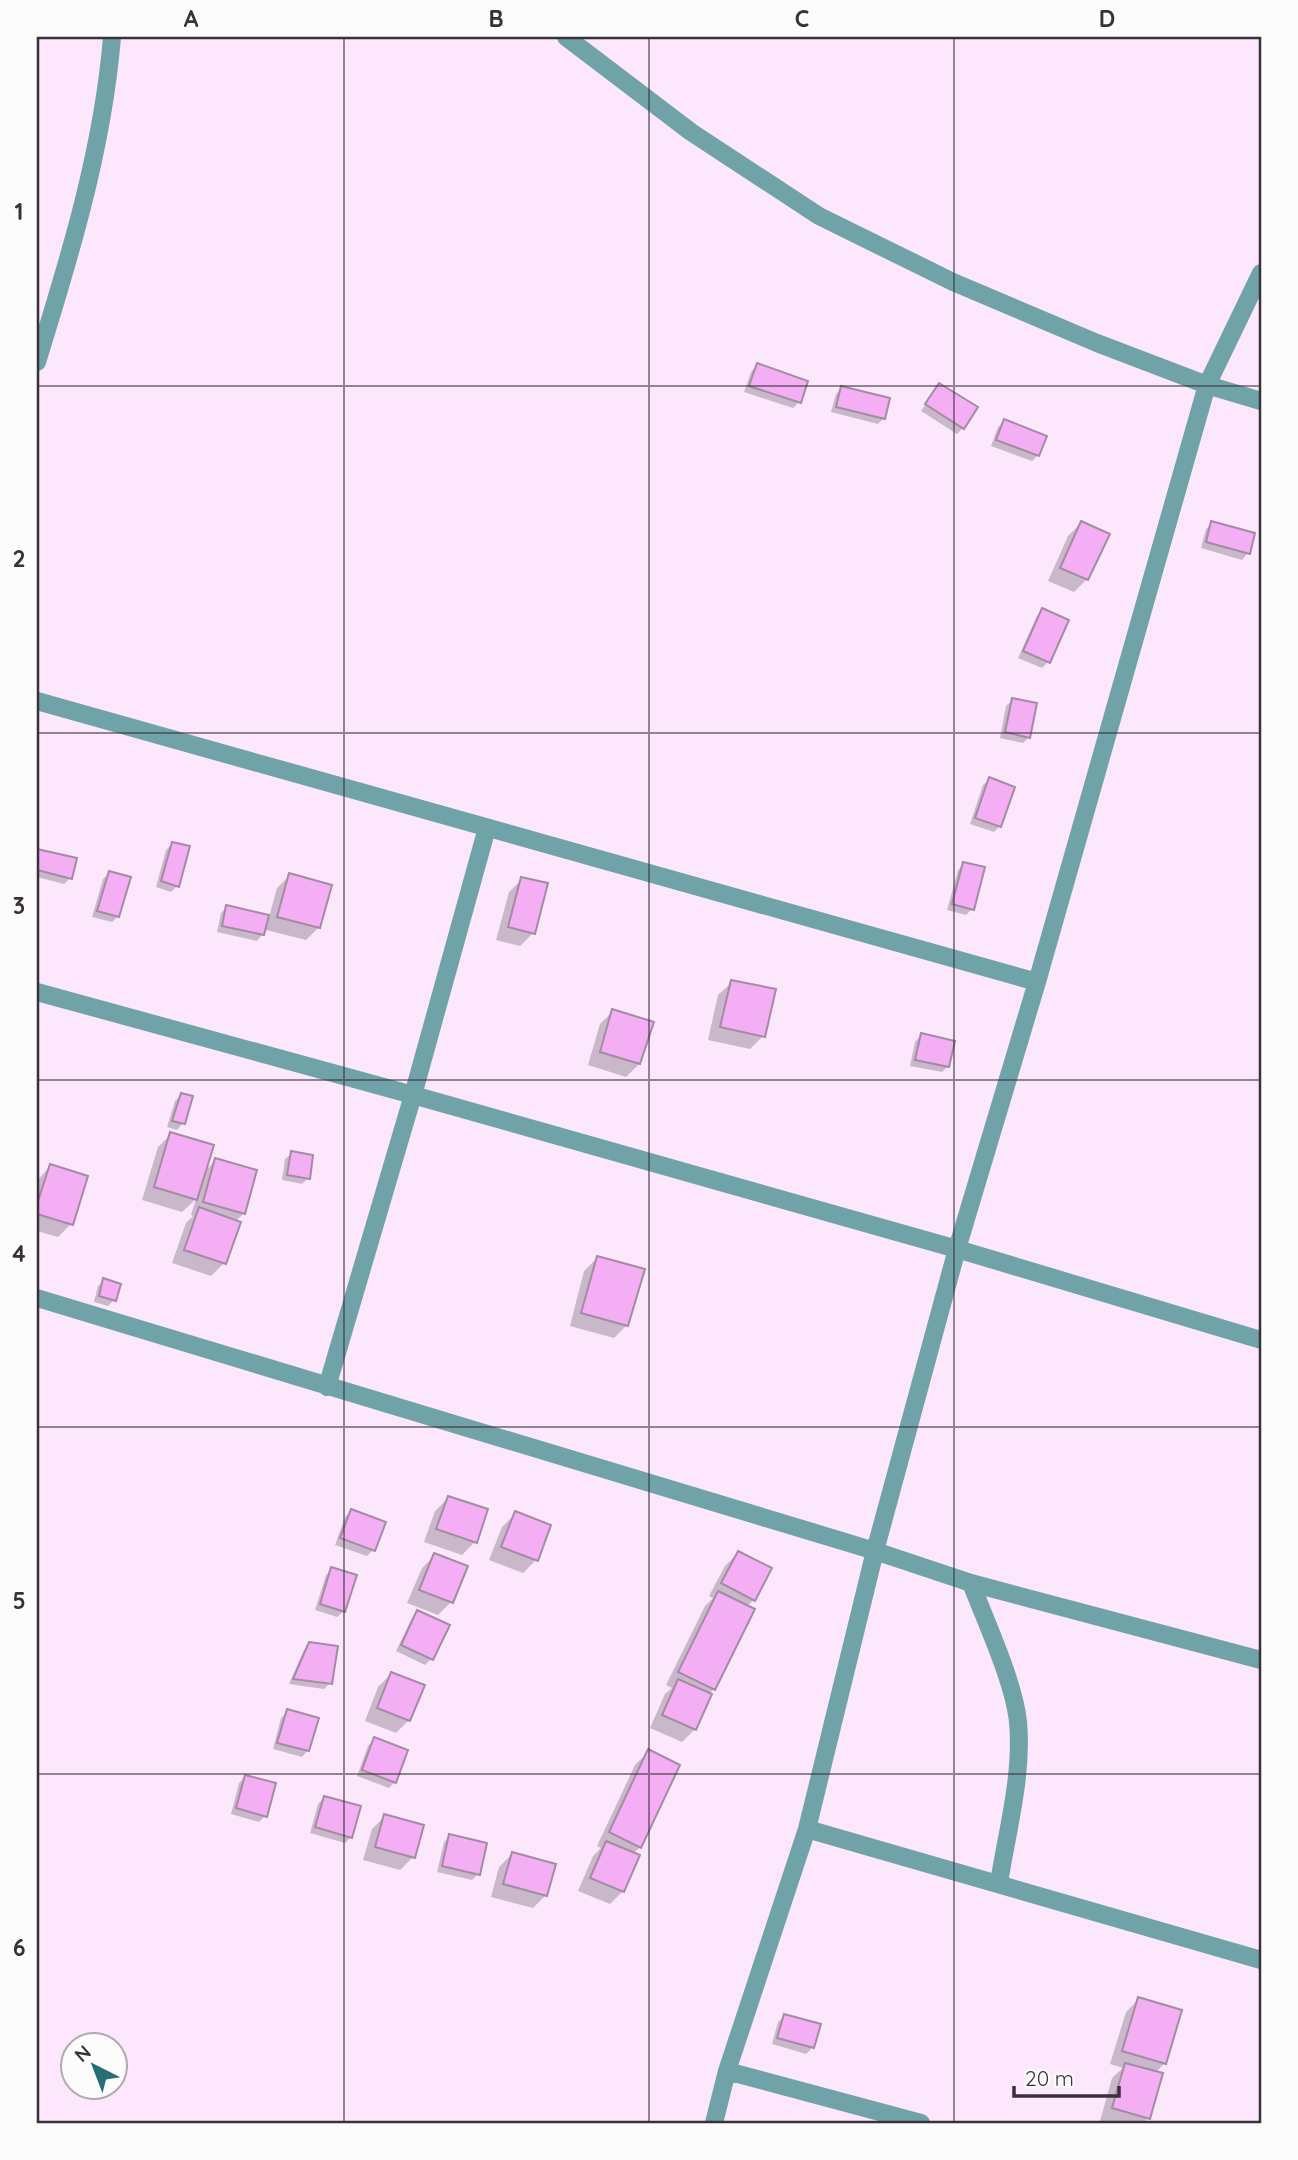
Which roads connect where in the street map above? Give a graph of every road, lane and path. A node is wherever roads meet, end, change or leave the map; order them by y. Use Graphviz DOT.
graph roads {
  1 [pos="112,37"];
  2 [pos="566,37"];
  3 [pos="1261,274"];
  4 [pos="37,362"];
  5 [pos="1207,385"];
  6 [pos="1261,401"];
  7 [pos="37,701"];
  8 [pos="487,828"];
  9 [pos="1037,982"];
  10 [pos="37,992"];
  11 [pos="413,1095"];
  12 [pos="957,1249"];
  13 [pos="37,1298"];
  14 [pos="1261,1340"];
  15 [pos="327,1387"];
  16 [pos="875,1551"];
  17 [pos="971,1583"];
  18 [pos="1261,1660"];
  19 [pos="807,1829"];
  20 [pos="999,1883"];
  21 [pos="1261,1959"];
  22 [pos="727,2071"];
  23 [pos="715,2123"];
  24 [pos="921,2123"];
  1 -- 4 [label="street"];
  2 -- 5 [label="street"];
  3 -- 5 [label="street"];
  5 -- 6 [label="street"];
  5 -- 9 [label="street"];
  7 -- 8 [label="street"];
  8 -- 9 [label="street"];
  8 -- 11 [label="street"];
  9 -- 12 [label="street"];
  10 -- 11 [label="street"];
  11 -- 12 [label="street"];
  11 -- 15 [label="street"];
  12 -- 14 [label="street"];
  12 -- 16 [label="street"];
  13 -- 15 [label="street"];
  15 -- 16 [label="street"];
  16 -- 17 [label="street"];
  16 -- 19 [label="street"];
  17 -- 18 [label="street"];
  17 -- 20 [label="street"];
  19 -- 20 [label="street"];
  19 -- 22 [label="street"];
  20 -- 21 [label="street"];
  22 -- 23 [label="street"];
  22 -- 24 [label="street"];
}
